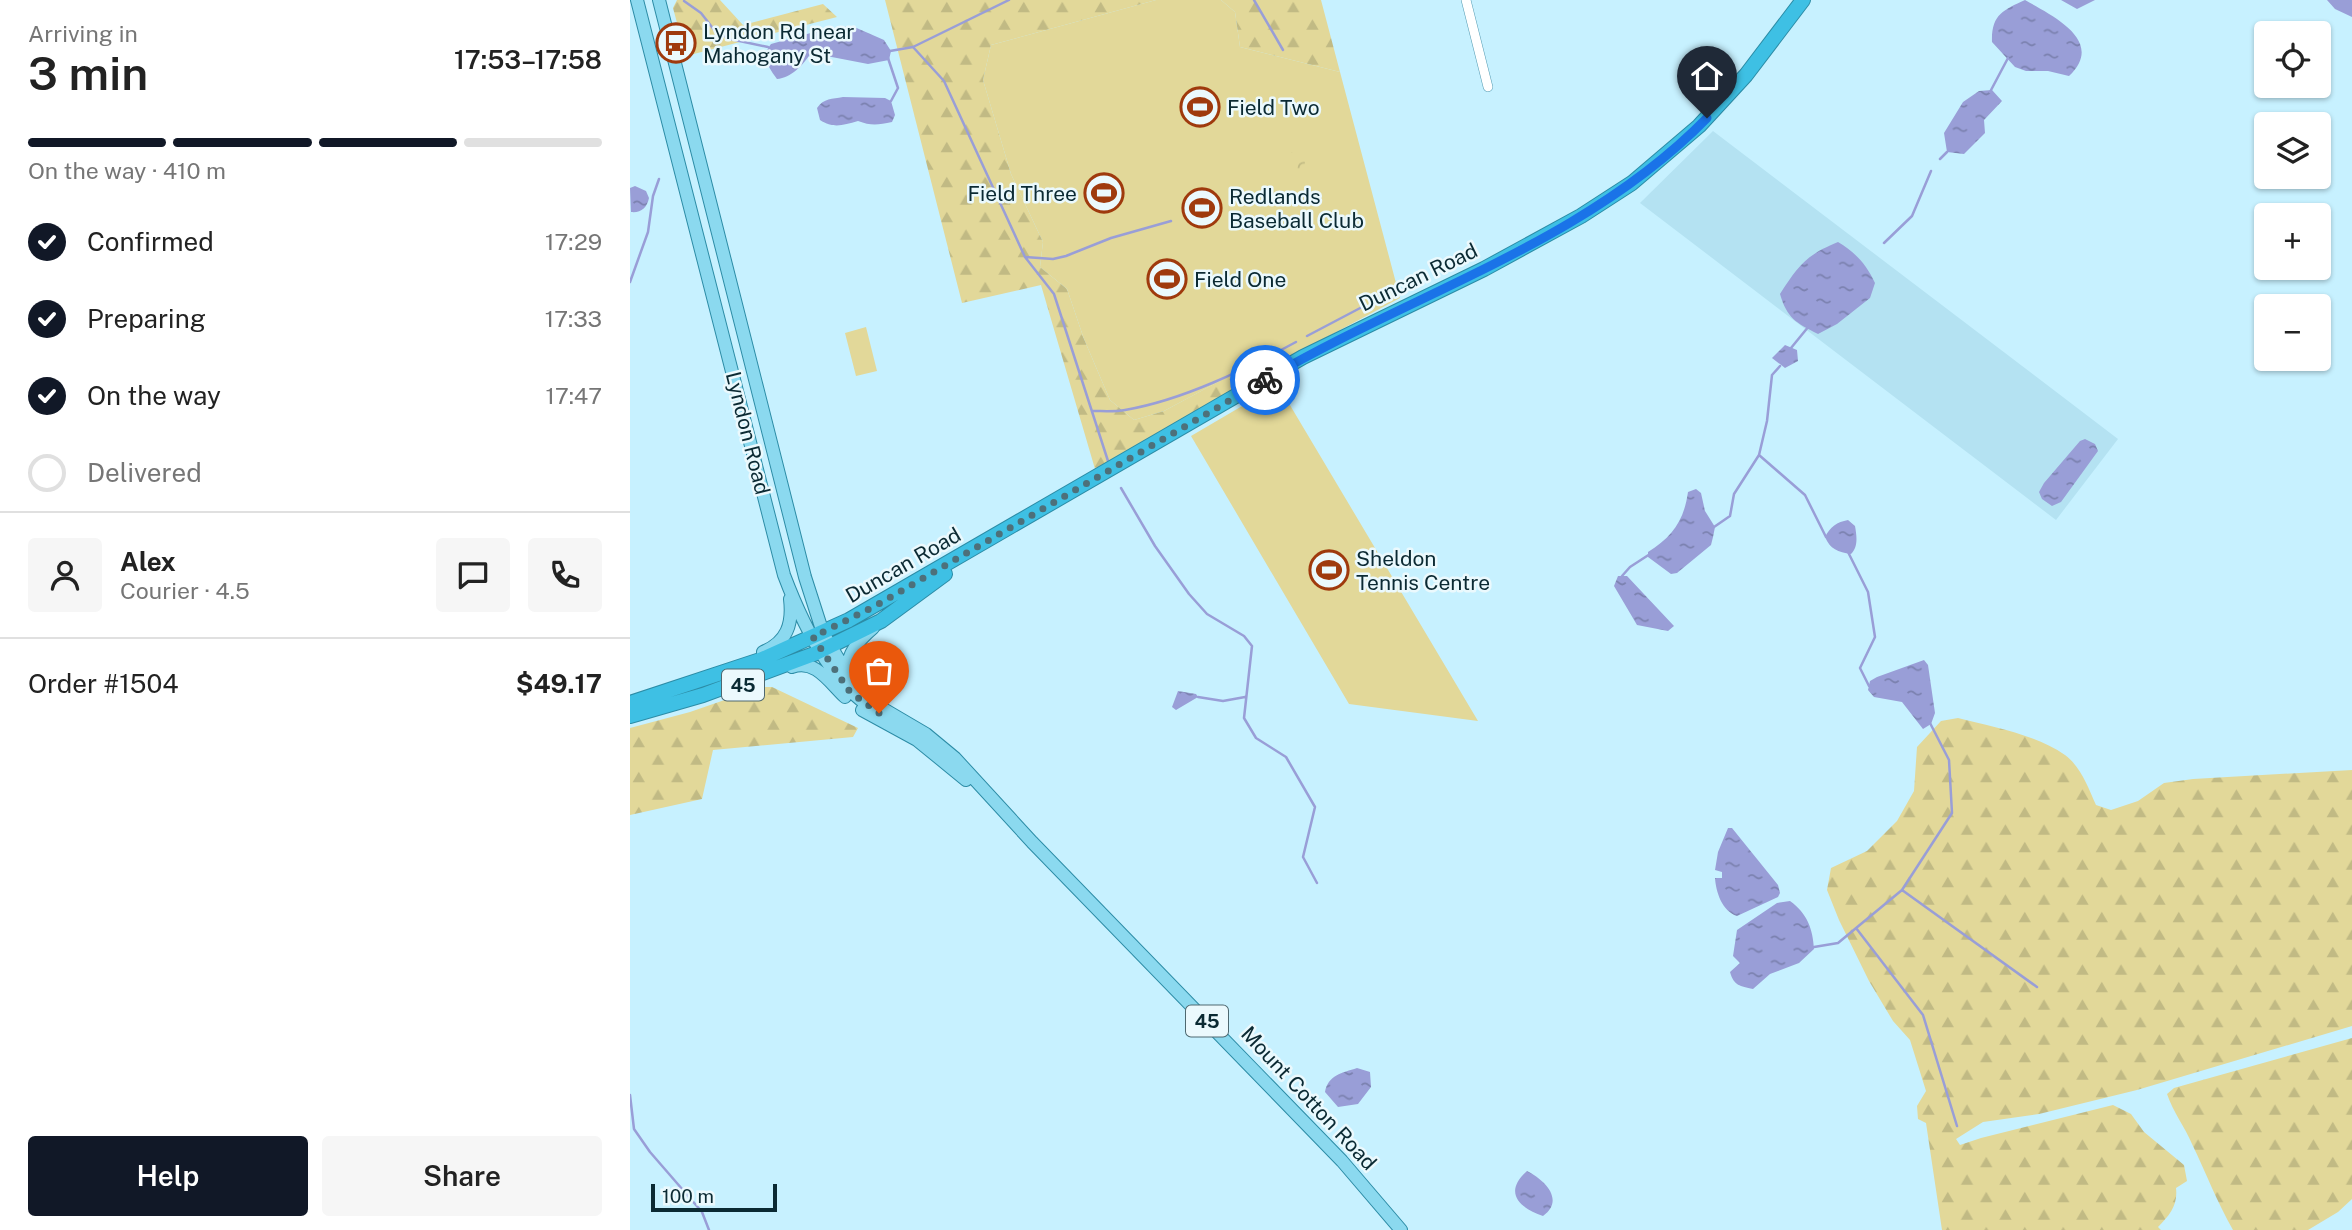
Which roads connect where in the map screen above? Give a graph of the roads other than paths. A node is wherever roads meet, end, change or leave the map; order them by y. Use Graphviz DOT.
graph roads {
  1 [pos="637,0"];
  2 [pos="659,0"];
  3 [pos="1466,0"];
  4 [pos="1803,0"];
  5 [pos="1488,87"];
  6 [pos="781,477"];
  7 [pos="761,482"];
  8 [pos="1003,533"];
  9 [pos="784,575"];
  10 [pos="881,621"];
  11 [pos="818,635"];
  12 [pos="826,648"];
  13 [pos="848,676"];
  14 [pos="669,691"];
  15 [pos="632,712"];
  16 [pos="981,793"];
  17 [pos="1008,817"];
  18 [pos="1401,1230"];
  1 -- 7 [label="main road, Lyndon Road"];
  2 -- 6 [label="main road, Lyndon Road"];
  3 -- 5 [label="street"];
  4 -- 8 [label="highway, Duncan Road"];
  6 -- 7 [label="main road"];
  6 -- 11 [label="main road, Lyndon Road"];
  7 -- 9 [label="main road, Lyndon Road"];
  8 -- 10 [label="highway, Duncan Road"];
  8 -- 11 [label="highway, Duncan Road"];
  9 -- 11 [label="main road, Lyndon Road"];
  9 -- 14 [label="main road"];
  10 -- 12 [label="highway, Duncan Road"];
  10 -- 13 [label="main road"];
  11 -- 12 [label="main road, Mount Cotton Road / 45"];
  11 -- 14 [label="highway"];
  12 -- 13 [label="main road, Mount Cotton Road / 45"];
  12 -- 15 [label="highway, Duncan Road"];
  12 -- 16 [label="main road"];
  13 -- 17 [label="main road, Mount Cotton Road / 45"];
  14 -- 15 [label="highway"];
  15 -- 16 [label="main road, Mount Cotton Road / 45"];
  16 -- 17 [label="main road, Mount Cotton Road / 45"];
  17 -- 18 [label="main road, Mount Cotton Road / 45"];
}
